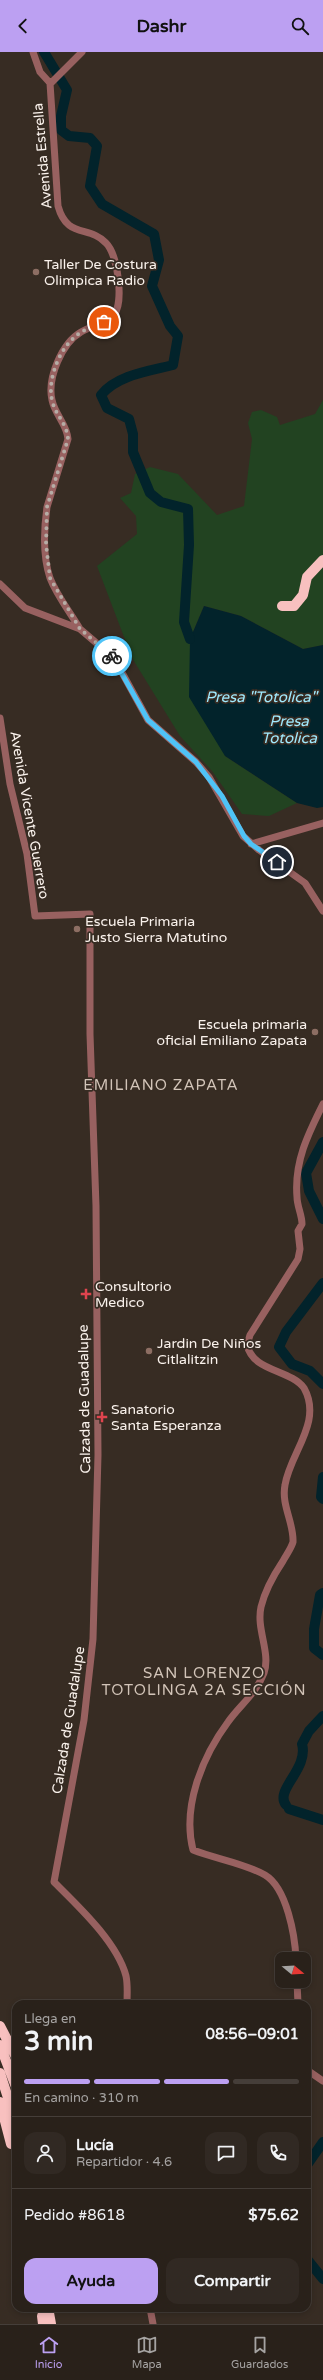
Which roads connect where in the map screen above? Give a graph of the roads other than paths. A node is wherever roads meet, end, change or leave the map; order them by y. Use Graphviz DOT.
graph roads {
  1 [pos="82,52"];
  2 [pos="34,54"];
  3 [pos="50,83"];
  4 [pos="323,560"];
  5 [pos="0,584"];
  6 [pos="282,606"];
  7 [pos="80,629"];
  8 [pos="0,718"];
  9 [pos="323,823"];
  10 [pos="251,844"];
  11 [pos="323,911"];
  12 [pos="90,914"];
  13 [pos="323,1104"];
  14 [pos="296,1952"];
  15 [pos="297,1988"];
  16 [pos="127,2000"];
  17 [pos="298,2000"];
  18 [pos="0,2026"];
  19 [pos="0,2045"];
  20 [pos="12,2049"];
  21 [pos="311,2072"];
  22 [pos="0,2073"];
  23 [pos="12,2076"];
  24 [pos="323,2080"];
  25 [pos="0,2102"];
  26 [pos="12,2118"];
  27 [pos="12,2144"];
  28 [pos="38,2312"];
  29 [pos="51,2312"];
  30 [pos="151,2312"];
  31 [pos="39,2324"];
  32 [pos="43,2324"];
  33 [pos="52,2324"];
  34 [pos="153,2324"];
  1 -- 3 [label="street"];
  2 -- 3 [label="street"];
  3 -- 7 [label="street, Avenida Estrella"];
  4 -- 6 [label="highway"];
  5 -- 7 [label="street"];
  7 -- 10 [label="street"];
  8 -- 12 [label="street, Avenida Vicente Guerrero"];
  9 -- 10 [label="street"];
  10 -- 11 [label="street"];
  12 -- 16 [label="street, Calzada de Guadalupe"];
  13 -- 14 [label="street"];
  15 -- 17 [label="street"];
  18 -- 20 [label="highway"];
  19 -- 23 [label="highway"];
  21 -- 24 [label="street"];
  22 -- 26 [label="highway"];
  25 -- 27 [label="highway"];
  28 -- 31 [label="highway"];
  29 -- 33 [label="highway"];
  30 -- 34 [label="street"];
  32 -- 33 [label="highway"];
}
